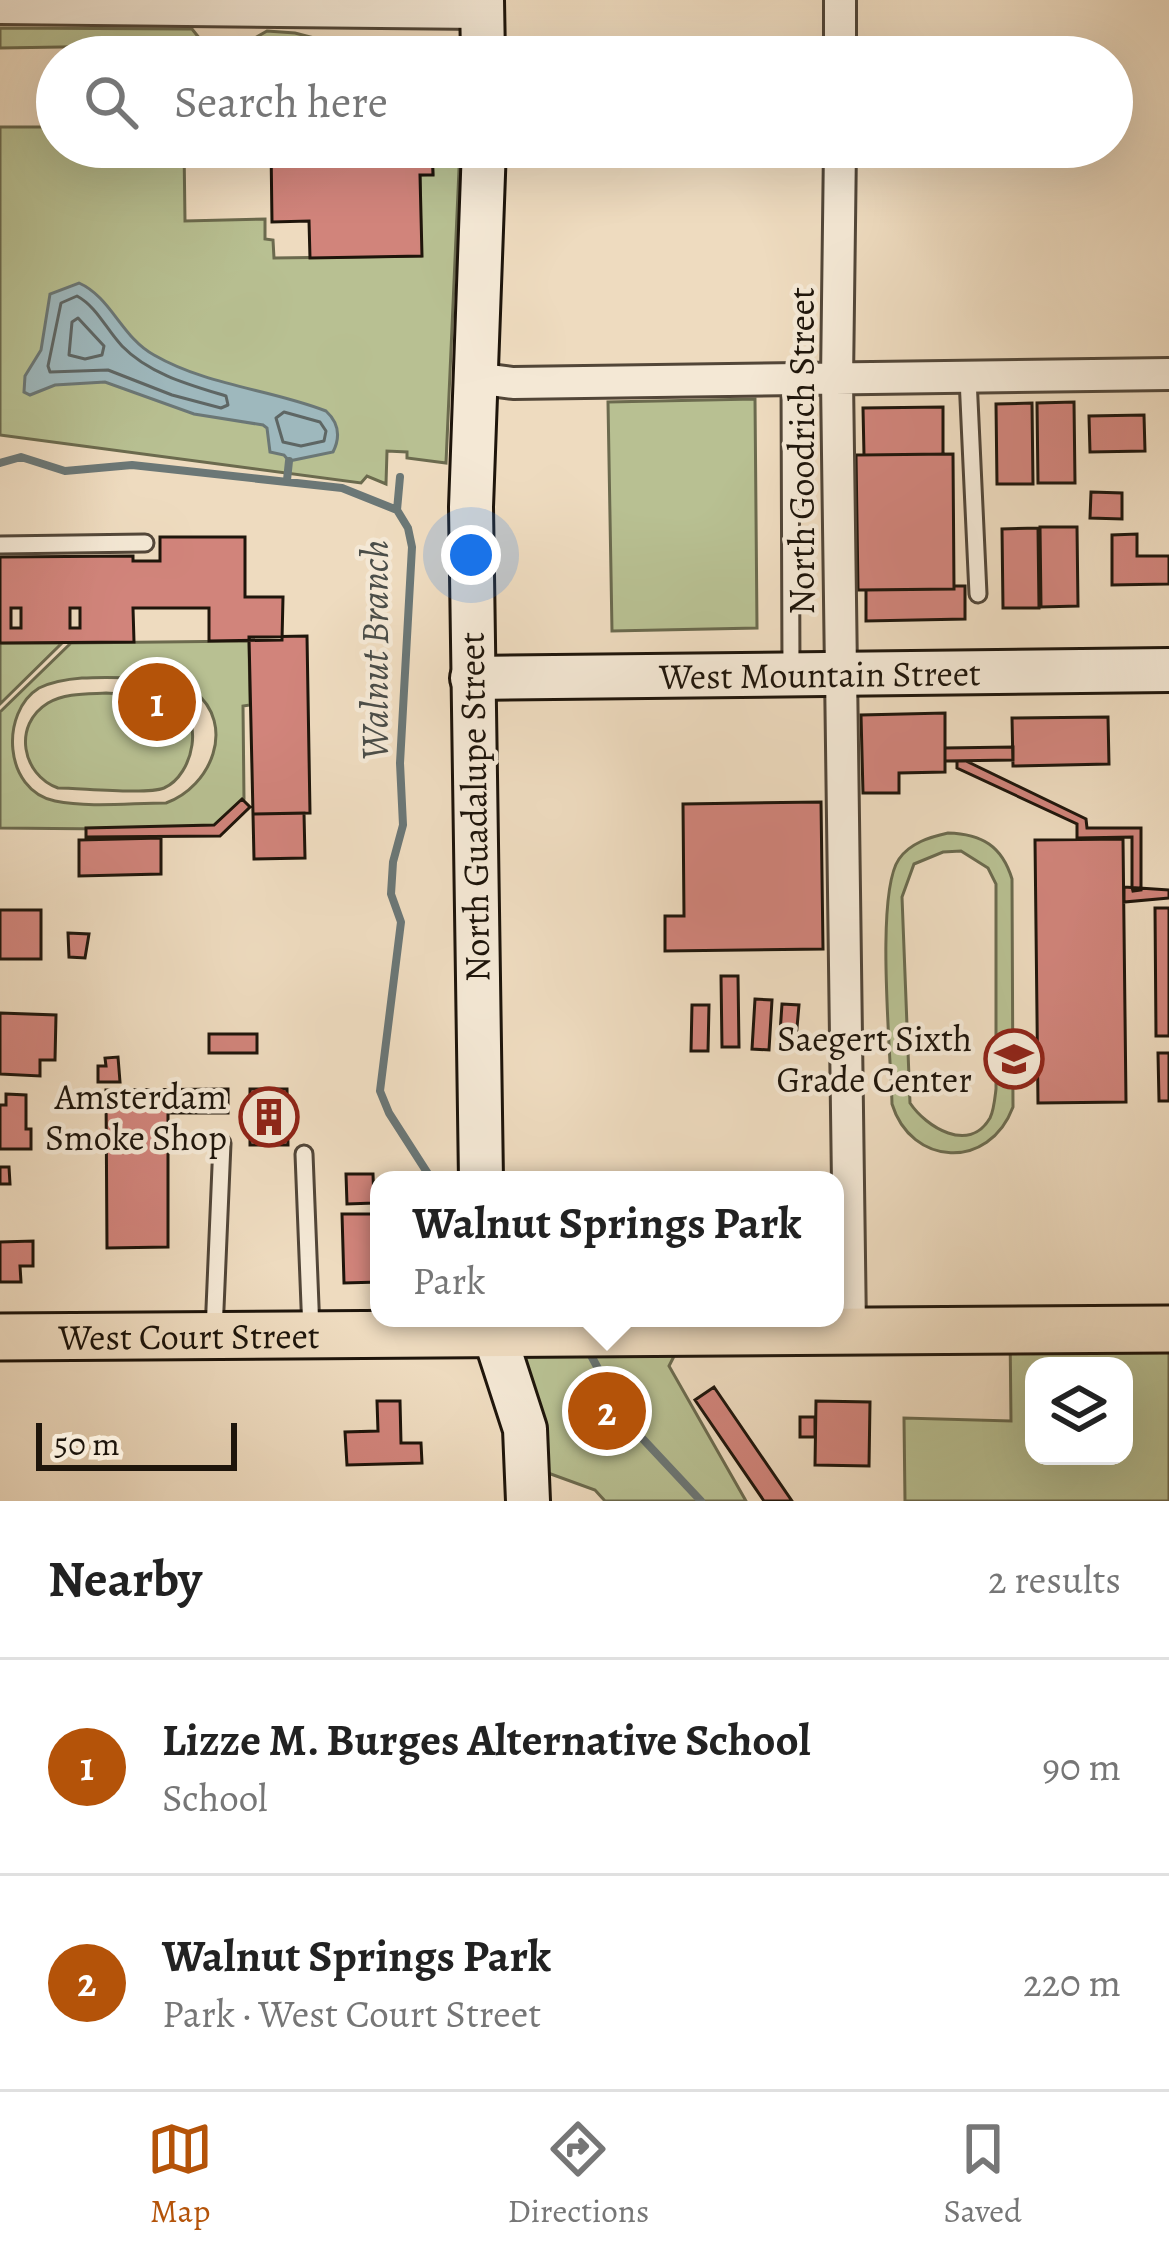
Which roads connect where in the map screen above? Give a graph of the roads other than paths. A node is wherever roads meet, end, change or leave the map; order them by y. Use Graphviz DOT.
graph roads {
  1 [pos="840,0"];
  2 [pos="482,7"];
  3 [pos="0,8"];
  4 [pos="840,36"];
  5 [pos="483,168"];
  6 [pos="840,168"];
  7 [pos="1169,374"];
  8 [pos="475,378"];
  9 [pos="968,378"];
  10 [pos="790,380"];
  11 [pos="837,380"];
  12 [pos="145,543"];
  13 [pos="0,545"];
  14 [pos="978,594"];
  15 [pos="1169,670"];
  16 [pos="791,674"];
  17 [pos="841,674"];
  18 [pos="472,678"];
  19 [pos="222,1144"];
  20 [pos="304,1154"];
  21 [pos="482,1171"];
  22 [pos="468,1327"];
  23 [pos="491,1327"];
  24 [pos="498,1327"];
  25 [pos="1169,1329"];
  26 [pos="850,1330"];
  27 [pos="311,1334"];
  28 [pos="214,1335"];
  29 [pos="0,1337"];
  30 [pos="528,1501"];
  1 -- 4 [label="street"];
  2 -- 3 [label="street"];
  5 -- 8 [label="street, North Guadalupe Street"];
  6 -- 11 [label="street, North Goodrich Street"];
  7 -- 9 [label="street"];
  8 -- 10 [label="street"];
  8 -- 18 [label="street, North Guadalupe Street"];
  9 -- 11 [label="street"];
  9 -- 14 [label="lane"];
  10 -- 11 [label="street"];
  10 -- 16 [label="lane"];
  11 -- 17 [label="street, North Goodrich Street"];
  12 -- 13 [label="lane"];
  15 -- 17 [label="street, West Mountain Street"];
  16 -- 17 [label="street, West Mountain Street"];
  16 -- 18 [label="street, West Mountain Street"];
  17 -- 26 [label="street, North Goodrich Street"];
  18 -- 21 [label="street, North Guadalupe Street"];
  19 -- 28 [label="lane"];
  20 -- 27 [label="lane"];
  22 -- 27 [label="main road, West Court Street"];
  23 -- 30 [label="street"];
  24 -- 26 [label="main road, West Court Street"];
  25 -- 26 [label="main road, West Court Street"];
  27 -- 28 [label="main road, West Court Street"];
  28 -- 29 [label="main road, West Court Street"];
}
